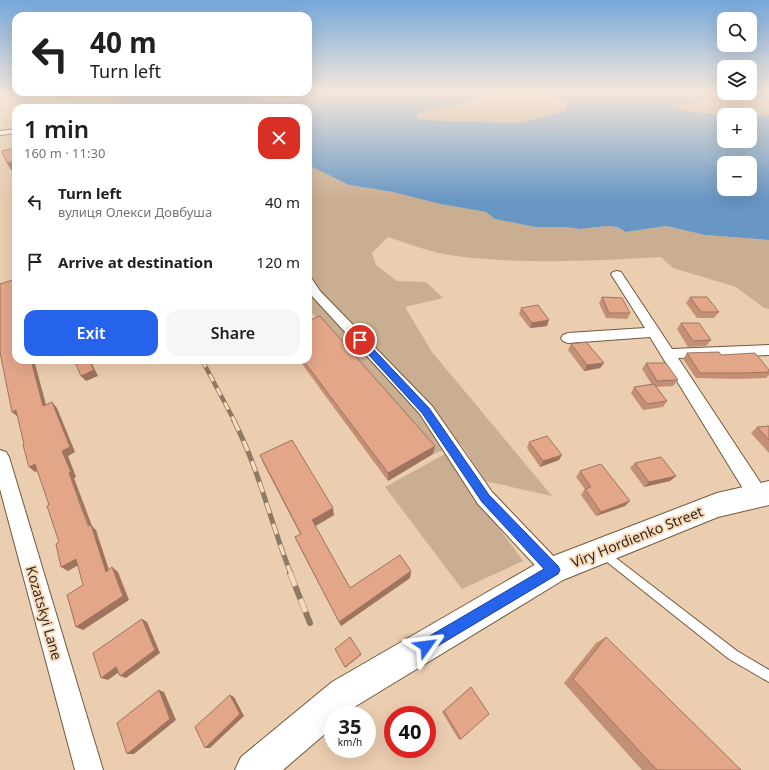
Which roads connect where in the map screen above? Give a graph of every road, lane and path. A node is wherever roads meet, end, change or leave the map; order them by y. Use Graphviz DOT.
graph roads {
  1 [pos="12,132"];
  2 [pos="0,133"];
  3 [pos="617,274"];
  4 [pos="312,287"];
  5 [pos="654,332"];
  6 [pos="568,338"];
  7 [pos="769,350"];
  8 [pos="668,354"];
  9 [pos="0,457"];
  10 [pos="763,494"];
  11 [pos="600,551"];
  12 [pos="554,570"];
  13 [pos="769,676"];
  14 [pos="89,770"];
  15 [pos="254,770"];
  1 -- 2 [label="street"];
  3 -- 5 [label="street"];
  4 -- 12 [label="street"];
  5 -- 6 [label="street"];
  5 -- 8 [label="street"];
  7 -- 8 [label="street"];
  8 -- 10 [label="street"];
  9 -- 14 [label="street, Kozatskyi Lane"];
  10 -- 11 [label="street, Viry Hordienko Street"];
  11 -- 12 [label="street, Viry Hordienko Street"];
  11 -- 13 [label="lane"];
  12 -- 15 [label="street, Viry Hordienko Street"];
}
